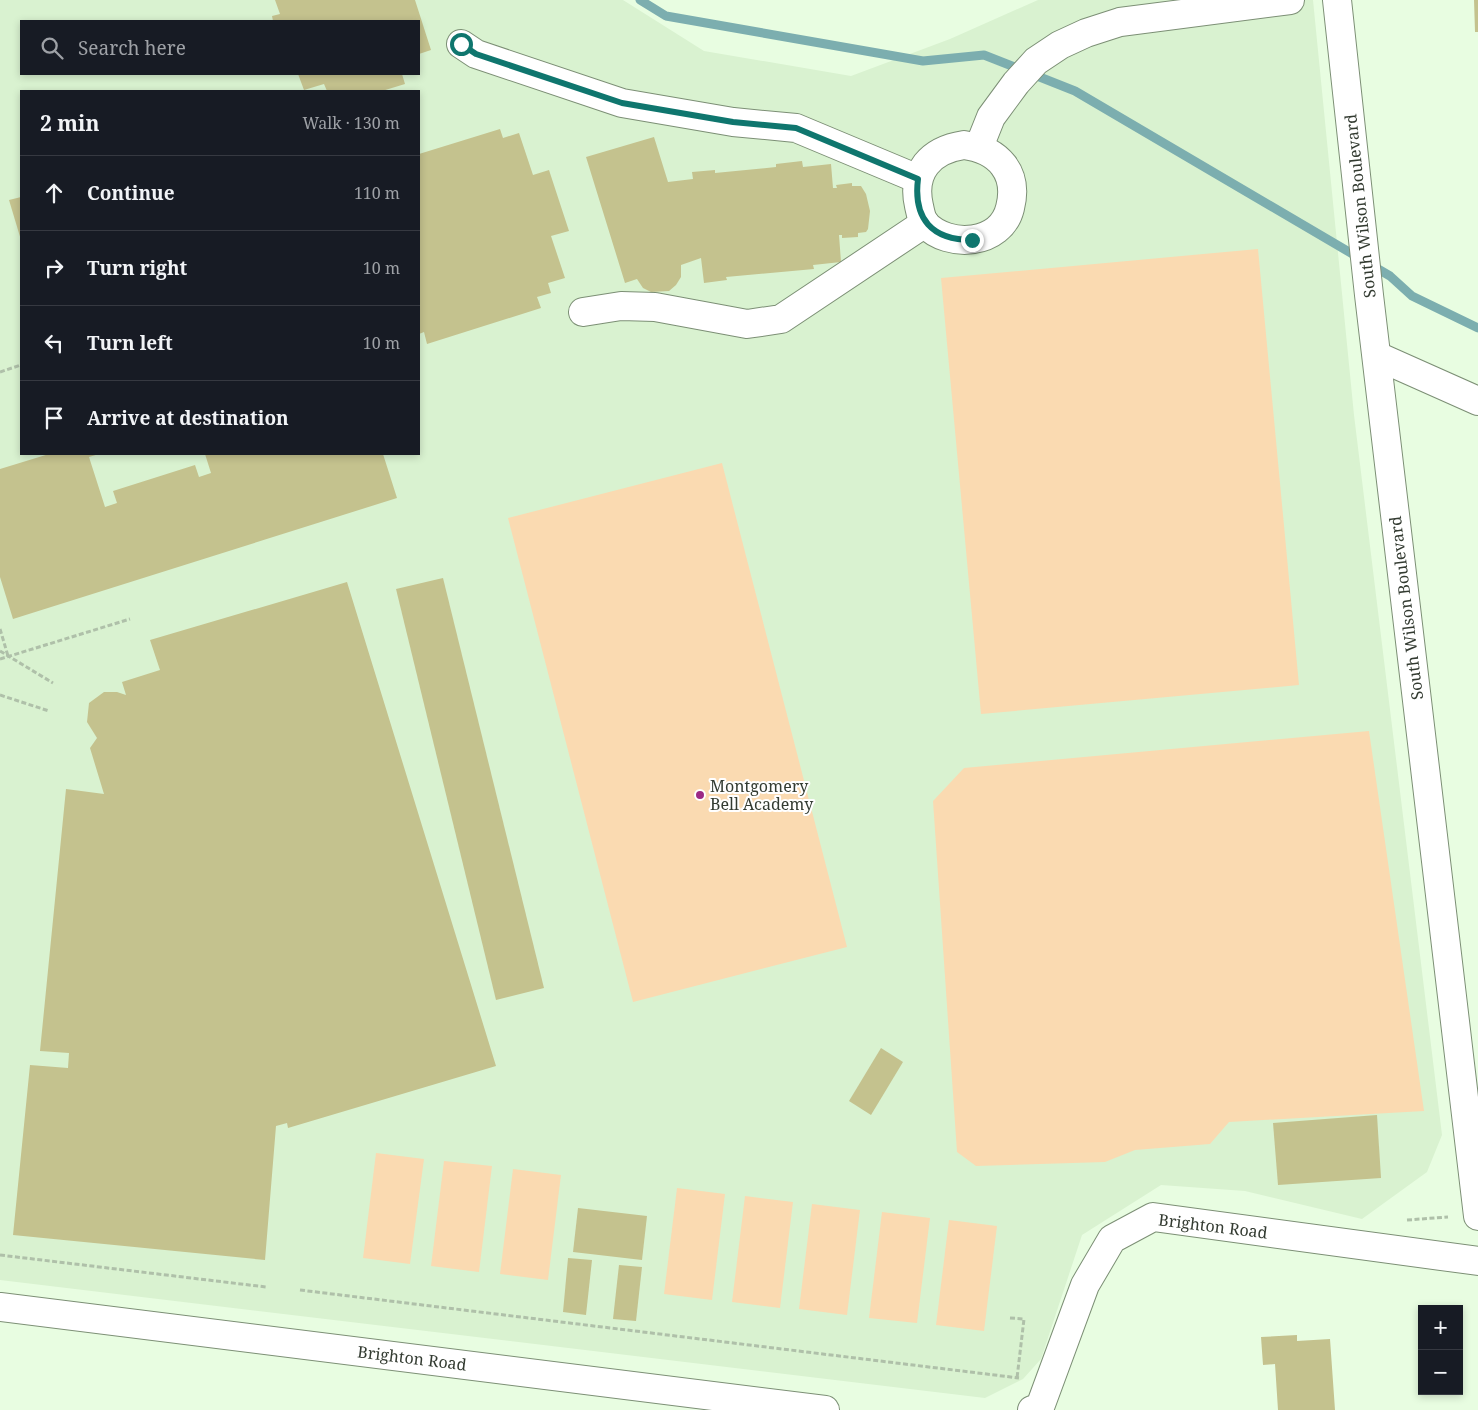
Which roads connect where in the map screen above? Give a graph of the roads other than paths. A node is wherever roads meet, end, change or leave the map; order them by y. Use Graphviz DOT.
graph roads {
  1 [pos="1290,0"];
  2 [pos="1337,0"];
  3 [pos="461,44"];
  4 [pos="979,147"];
  5 [pos="918,179"];
  6 [pos="925,223"];
  7 [pos="583,312"];
  8 [pos="1376,356"];
  9 [pos="1478,401"];
  10 [pos="1466,1216"];
  11 [pos="1478,1261"];
  12 [pos="0,1307"];
  13 [pos="825,1410"];
  14 [pos="1032,1410"];
  1 -- 4 [label="street"];
  2 -- 8 [label="street, South Wilson Boulevard"];
  3 -- 5 [label="street"];
  4 -- 5 [label="street"];
  4 -- 6 [label="street"];
  5 -- 6 [label="street"];
  6 -- 7 [label="street"];
  8 -- 9 [label="street"];
  8 -- 10 [label="street, South Wilson Boulevard"];
  11 -- 14 [label="street, Brighton Road"];
  12 -- 13 [label="street, Brighton Road"];
}
